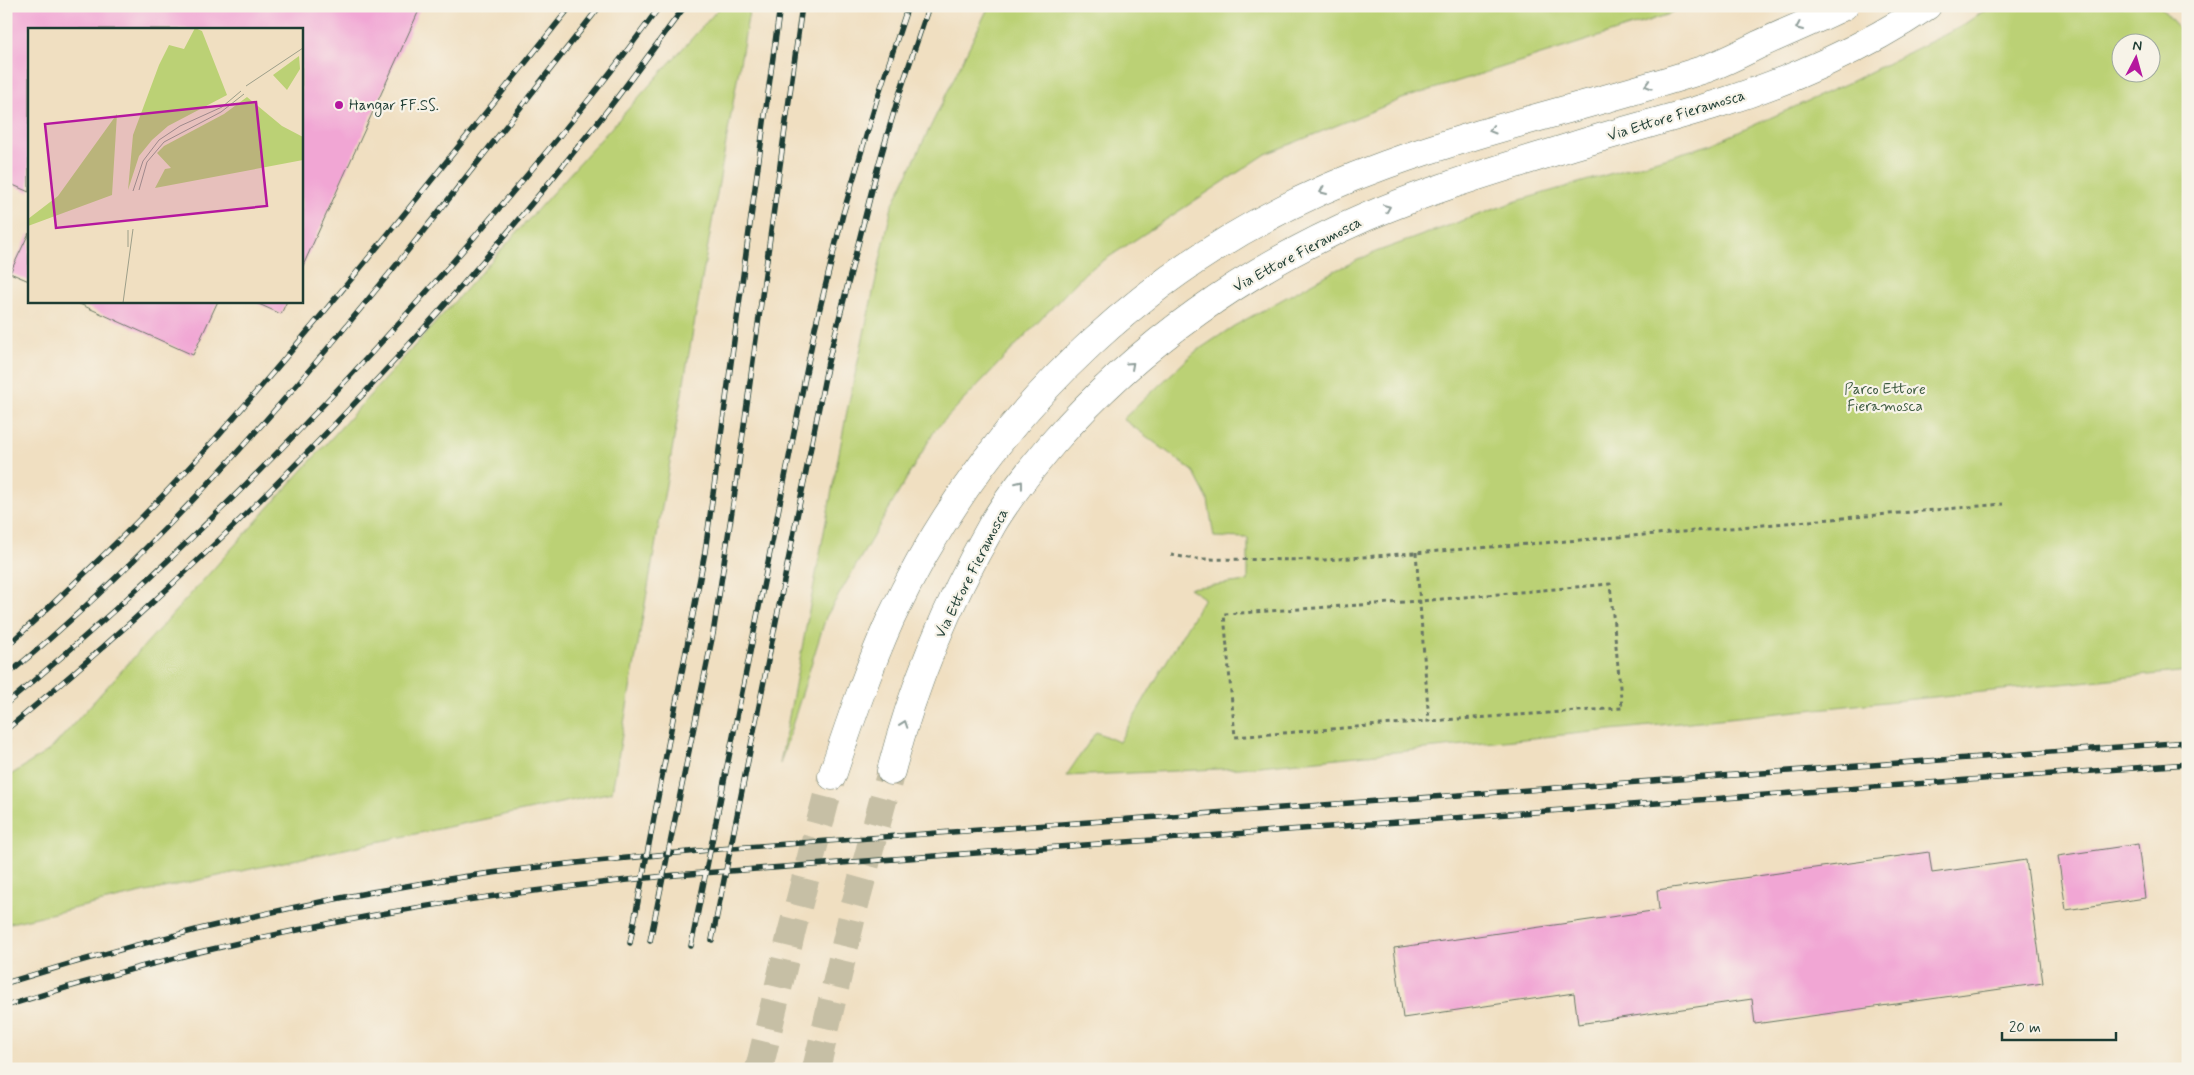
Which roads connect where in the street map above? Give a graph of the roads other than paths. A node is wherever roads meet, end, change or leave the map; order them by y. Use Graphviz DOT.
graph roads {
  1 [pos="1844,6"];
  2 [pos="1927,6"];
  3 [pos="891,771"];
  4 [pos="832,776"];
  1 -- 4 [label="street, one-way"];
  3 -- 2 [label="street, Via Ettore Fieramosca, one-way"];
}
